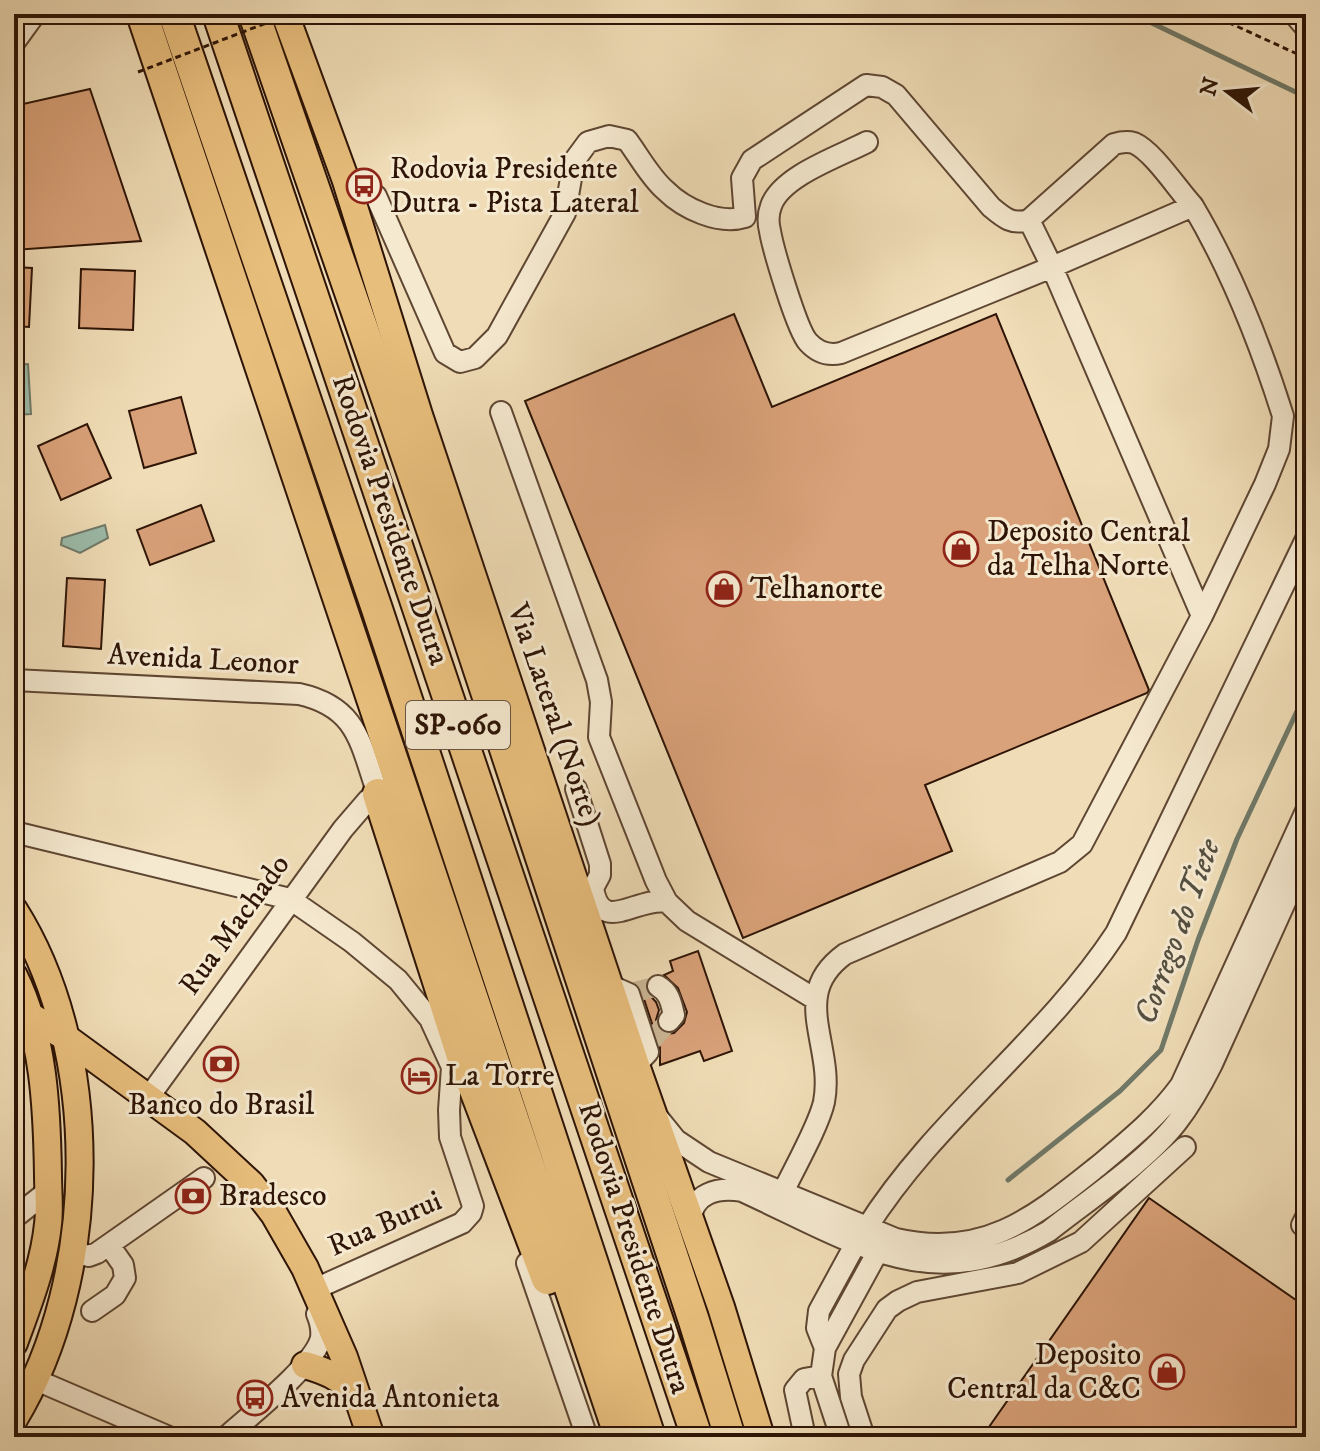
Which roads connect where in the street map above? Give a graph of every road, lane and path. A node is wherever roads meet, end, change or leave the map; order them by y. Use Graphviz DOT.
graph roads {
  1 [pos="35,14"];
  2 [pos="142,14"];
  3 [pos="160,14"];
  4 [pos="174,14"];
  5 [pos="218,14"];
  6 [pos="254,14"];
  7 [pos="287,14"];
  8 [pos="1210,14"];
  9 [pos="1294,14"];
  10 [pos="1306,28"];
  11 [pos="14,43"];
  12 [pos="1306,58"];
  13 [pos="138,72"];
  14 [pos="867,142"];
  15 [pos="376,196"];
  16 [pos="1193,206"];
  17 [pos="745,217"];
  18 [pos="1029,220"];
  19 [pos="770,232"];
  20 [pos="249,233"];
  21 [pos="1052,267"];
  22 [pos="416,289"];
  23 [pos="384,301"];
  24 [pos="501,412"];
  25 [pos="1306,539"];
  26 [pos="1202,616"];
  27 [pos="14,680"];
  28 [pos="576,789"];
  29 [pos="378,794"];
  30 [pos="1306,811"];
  31 [pos="14,832"];
  32 [pos="1306,856"];
  33 [pos="290,899"];
  34 [pos="667,902"];
  35 [pos="14,910"];
  36 [pos="1267,918"];
  37 [pos="574,954"];
  38 [pos="14,976"];
  39 [pos="658,986"];
  40 [pos="815,999"];
  41 [pos="22,1011"];
  42 [pos="669,1021"];
  43 [pos="74,1049"];
  44 [pos="40,1067"];
  45 [pos="452,1067"];
  46 [pos="148,1098"];
  47 [pos="651,1109"];
  48 [pos="47,1143"];
  49 [pos="1185,1147"];
  50 [pos="79,1172"];
  51 [pos="204,1178"];
  52 [pos="48,1191"];
  53 [pos="783,1192"];
  54 [pos="17,1217"];
  55 [pos="690,1221"];
  56 [pos="48,1224"];
  57 [pos="861,1236"];
  58 [pos="109,1245"];
  59 [pos="73,1252"];
  60 [pos="877,1253"];
  61 [pos="310,1278"];
  62 [pos="92,1311"];
  63 [pos="14,1343"];
  64 [pos="825,1348"];
  65 [pos="305,1365"];
  66 [pos="821,1376"];
  67 [pos="34,1379"];
  68 [pos="359,1401"];
  69 [pos="14,1419"];
  70 [pos="169,1437"];
  71 [pos="226,1437"];
  72 [pos="371,1437"];
  73 [pos="587,1437"];
  74 [pos="620,1437"];
  75 [pos="650,1437"];
  76 [pos="697,1437"];
  77 [pos="711,1437"];
  78 [pos="730,1437"];
  79 [pos="761,1437"];
  80 [pos="805,1437"];
  81 [pos="841,1437"];
  82 [pos="864,1437"];
  1 -- 11 [label="street"];
  2 -- 74 [label="highway, SP-060"];
  3 -- 20 [label="highway"];
  4 -- 20 [label="highway, Rodovia Presidente Dutra / SP-060"];
  5 -- 76 [label="highway, Rodovia Presidente Dutra / SP-060"];
  6 -- 37 [label="highway, Rodovia Presidente Dutra / SP-060"];
  7 -- 13 [label="path, bridge"];
  7 -- 23 [label="main road, Via Lateral (Norte)"];
  8 -- 12 [label="path"];
  9 -- 10 [label="street"];
  14 -- 19 [label="street"];
  15 -- 22 [label="street"];
  16 -- 18 [label="street"];
  16 -- 21 [label="street"];
  16 -- 26 [label="street"];
  17 -- 18 [label="street"];
  17 -- 19 [label="street"];
  17 -- 22 [label="street"];
  18 -- 21 [label="street"];
  19 -- 21 [label="street"];
  20 -- 75 [label="highway, Rodovia Presidente Dutra / SP-060"];
  21 -- 26 [label="street"];
  22 -- 23 [label="street"];
  23 -- 47 [label="main road, Via Lateral (Norte)"];
  24 -- 34 [label="street"];
  25 -- 57 [label="street"];
  26 -- 40 [label="street"];
  27 -- 29 [label="street, Avenida Leonor"];
  28 -- 34 [label="street"];
  29 -- 33 [label="street, Rua Machado"];
  29 -- 74 [label="highway"];
  30 -- 36 [label="street"];
  31 -- 33 [label="street"];
  32 -- 36 [label="street"];
  33 -- 45 [label="street"];
  33 -- 46 [label="street, Rua Machado"];
  34 -- 40 [label="street"];
  35 -- 43 [label="main road"];
  36 -- 57 [label="street"];
  36 -- 60 [label="street"];
  37 -- 77 [label="highway"];
  37 -- 78 [label="highway, Rodovia Presidente Dutra / SP-060"];
  38 -- 41 [label="main road"];
  39 -- 42 [label="street"];
  40 -- 53 [label="street"];
  41 -- 43 [label="main road"];
  41 -- 44 [label="main road"];
  43 -- 44 [label="main road"];
  43 -- 46 [label="main road"];
  43 -- 50 [label="main road"];
  44 -- 48 [label="main road"];
  45 -- 61 [label="street, Rua Burui"];
  45 -- 73 [label="street"];
  46 -- 61 [label="main road"];
  47 -- 53 [label="street"];
  47 -- 55 [label="main road, Via Lateral (Norte)"];
  48 -- 50 [label="main road"];
  48 -- 52 [label="main road"];
  49 -- 82 [label="street"];
  50 -- 59 [label="main road"];
  51 -- 58 [label="street"];
  52 -- 54 [label="street"];
  52 -- 56 [label="main road"];
  53 -- 57 [label="street"];
  54 -- 56 [label="street"];
  55 -- 57 [label="street"];
  55 -- 79 [label="main road, Via Lateral (Norte)"];
  56 -- 63 [label="main road"];
  57 -- 60 [label="street"];
  57 -- 64 [label="street"];
  58 -- 59 [label="street"];
  58 -- 62 [label="street"];
  59 -- 67 [label="main road"];
  60 -- 64 [label="street"];
  61 -- 65 [label="street"];
  61 -- 68 [label="main road"];
  64 -- 66 [label="street"];
  65 -- 68 [label="main road"];
  65 -- 71 [label="street"];
  66 -- 80 [label="street"];
  66 -- 81 [label="street"];
  67 -- 69 [label="main road"];
  67 -- 70 [label="street"];
  68 -- 72 [label="main road"];
}
